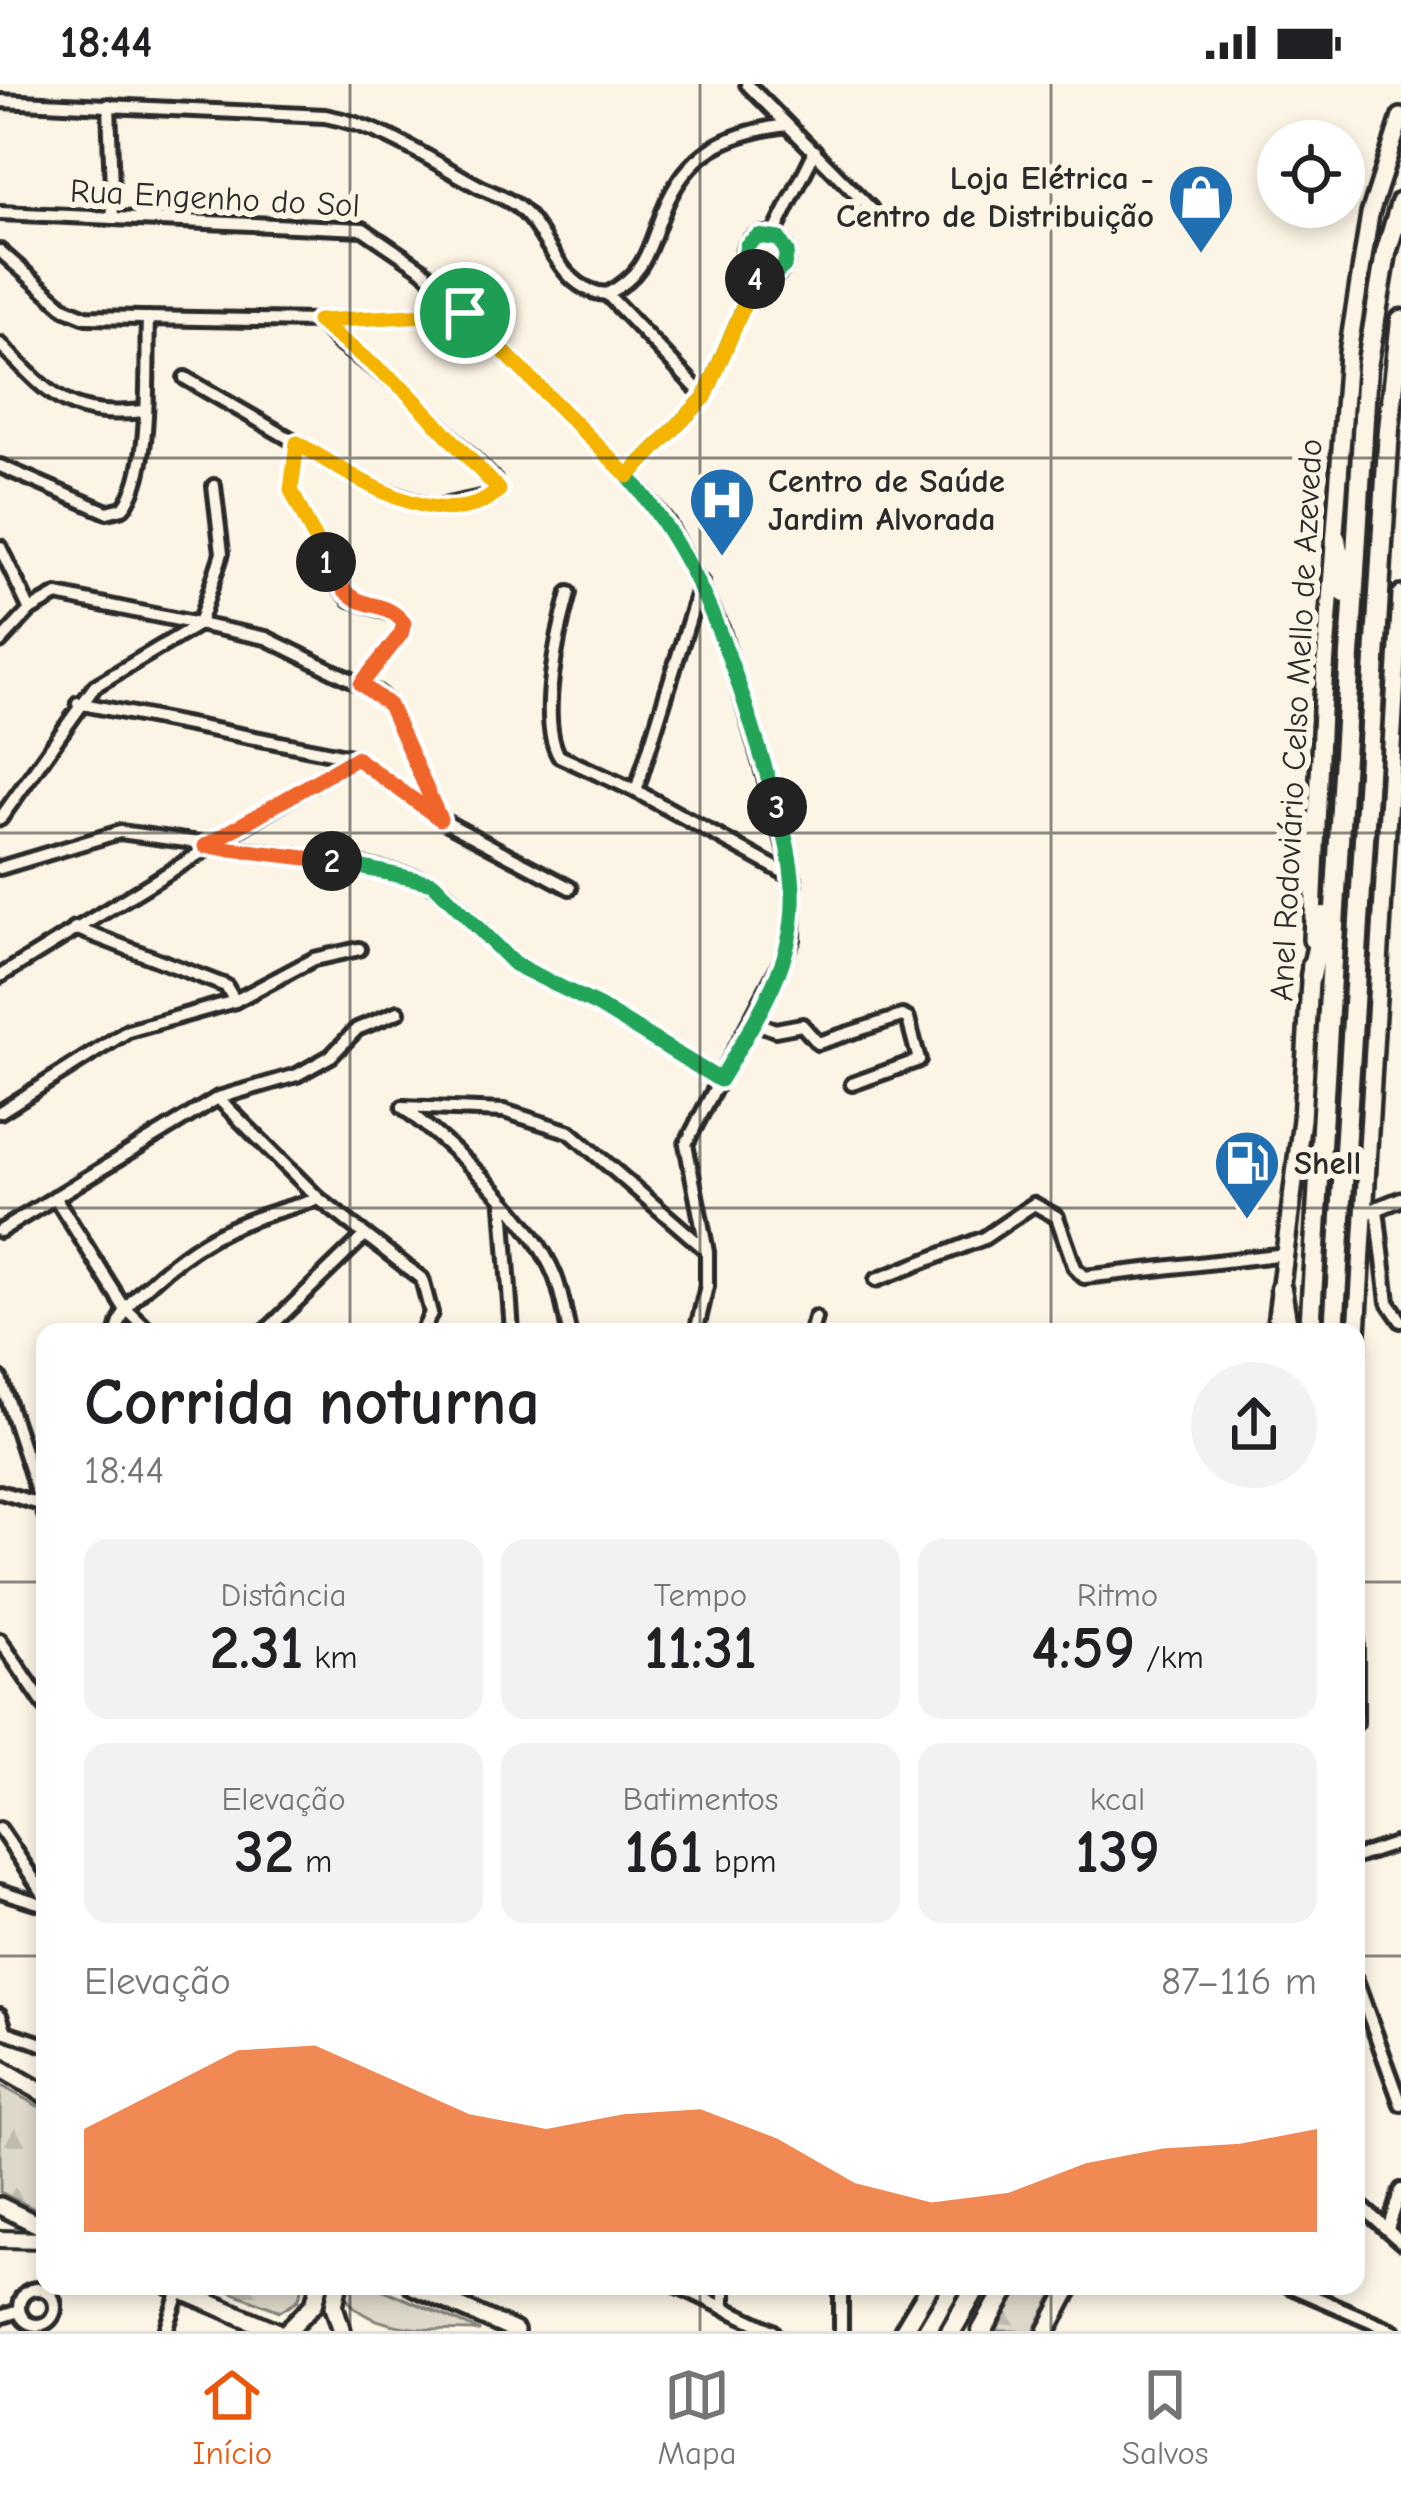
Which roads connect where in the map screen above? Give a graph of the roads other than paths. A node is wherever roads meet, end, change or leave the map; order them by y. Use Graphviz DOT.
graph roads {
  1 [pos="747,84"];
  2 [pos="2,96"];
  3 [pos="109,105"];
  4 [pos="1401,117"];
  5 [pos="787,125"];
  6 [pos="815,151"];
  7 [pos="1401,203"];
  8 [pos="871,209"];
  9 [pos="0,213"];
  10 [pos="112,218"];
  11 [pos="772,236"];
  12 [pos="0,251"];
  13 [pos="756,276"];
  14 [pos="607,294"];
  15 [pos="465,313"];
  16 [pos="148,318"];
  17 [pos="1401,320"];
  18 [pos="318,321"];
  19 [pos="0,344"];
  20 [pos="185,378"];
  21 [pos="705,397"];
  22 [pos="144,411"];
  23 [pos="1401,425"];
  24 [pos="297,443"];
  25 [pos="0,466"];
  26 [pos="628,476"];
  27 [pos="214,486"];
  28 [pos="1387,490"];
  29 [pos="1336,538"];
  30 [pos="0,547"];
  31 [pos="700,583"];
  32 [pos="568,593"];
  33 [pos="1401,595"];
  34 [pos="31,610"];
  35 [pos="199,624"];
  36 [pos="1351,628"];
  37 [pos="0,642"];
  38 [pos="361,684"];
  39 [pos="78,703"];
  40 [pos="356,758"];
  41 [pos="636,791"];
  42 [pos="0,819"];
  43 [pos="440,819"];
  44 [pos="205,846"];
  45 [pos="1336,865"];
  46 [pos="0,868"];
  47 [pos="794,878"];
  48 [pos="570,888"];
  49 [pos="75,928"];
  50 [pos="359,950"];
  51 [pos="0,976"];
  52 [pos="1311,976"];
  53 [pos="235,1001"];
  54 [pos="398,1012"];
  55 [pos="754,1022"];
  56 [pos="720,1080"];
  57 [pos="852,1084"];
  58 [pos="218,1098"];
  59 [pos="0,1112"];
  60 [pos="55,1197"];
  61 [pos="319,1199"];
  62 [pos="1401,1199"];
  63 [pos="503,1204"];
  64 [pos="1371,1211"];
  65 [pos="0,1232"];
  66 [pos="364,1236"];
  67 [pos="707,1252"];
  68 [pos="1286,1254"];
  69 [pos="876,1280"];
  70 [pos="1281,1289"];
  71 [pos="124,1307"];
  72 [pos="815,1318"];
  73 [pos="1401,1321"];
  74 [pos="120,1323"];
  75 [pos="141,1323"];
  76 [pos="274,1323"];
  77 [pos="426,1323"];
  78 [pos="511,1323"];
  79 [pos="566,1323"];
  80 [pos="699,1323"];
  81 [pos="814,1323"];
  82 [pos="1276,1323"];
  83 [pos="1287,1323"];
  84 [pos="1311,1323"];
  85 [pos="1335,1323"];
  86 [pos="1359,1323"];
  87 [pos="0,1378"];
  88 [pos="36,1489"];
  89 [pos="0,1492"];
  90 [pos="36,1506"];
  91 [pos="0,1640"];
  92 [pos="36,1693"];
  93 [pos="0,1829"];
  94 [pos="1401,1842"];
  95 [pos="1365,1854"];
  96 [pos="36,1886"];
  97 [pos="0,1891"];
  98 [pos="36,1898"];
  99 [pos="1365,2005"];
  100 [pos="0,2014"];
  101 [pos="36,2042"];
  102 [pos="0,2068"];
  103 [pos="36,2089"];
  104 [pos="1401,2104"];
  105 [pos="1401,2190"];
  106 [pos="0,2206"];
  107 [pos="1365,2210"];
  108 [pos="36,2224"];
  109 [pos="1388,2229"];
  110 [pos="0,2239"];
  111 [pos="36,2240"];
  112 [pos="1401,2242"];
  113 [pos="174,2295"];
  114 [pos="192,2295"];
  115 [pos="316,2295"];
  116 [pos="336,2295"];
  117 [pos="433,2295"];
  118 [pos="697,2295"];
  119 [pos="724,2295"];
  120 [pos="841,2295"];
  121 [pos="925,2295"];
  122 [pos="972,2295"];
  123 [pos="1003,2295"];
  124 [pos="1066,2295"];
  125 [pos="1310,2295"];
  126 [pos="724,2308"];
  127 [pos="20,2312"];
  128 [pos="0,2317"];
  129 [pos="166,2331"];
  130 [pos="276,2331"];
  131 [pos="286,2331"];
  132 [pos="342,2331"];
  133 [pos="515,2331"];
  134 [pos="772,2331"];
  135 [pos="841,2331"];
  136 [pos="903,2331"];
  137 [pos="951,2331"];
  138 [pos="982,2331"];
  139 [pos="1047,2331"];
  140 [pos="1394,2331"];
  1 -- 5 [label="street"];
  2 -- 3 [label="street"];
  3 -- 10 [label="street"];
  3 -- 14 [label="street"];
  4 -- 29 [label="main road, Anel Rodoviário Celso Mello de Azevedo"];
  5 -- 6 [label="street"];
  5 -- 14 [label="street"];
  6 -- 8 [label="street"];
  6 -- 11 [label="street"];
  7 -- 36 [label="highway, Anel Rodoviário Celso Mello de Azevedo"];
  9 -- 10 [label="street, Rua Engenho do Sol"];
  10 -- 15 [label="street, Rua Engenho do Sol"];
  11 -- 13 [label="street"];
  11 -- 13 [label="street"];
  12 -- 16 [label="street"];
  13 -- 21 [label="street"];
  14 -- 21 [label="street"];
  15 -- 18 [label="street"];
  15 -- 26 [label="street, Rua Engenho do Sol"];
  16 -- 18 [label="street"];
  16 -- 22 [label="street"];
  17 -- 28 [label="highway"];
  18 -- 24 [label="street"];
  19 -- 22 [label="street"];
  20 -- 24 [label="street"];
  21 -- 26 [label="street"];
  22 -- 25 [label="street"];
  23 -- 28 [label="highway"];
  24 -- 38 [label="street"];
  26 -- 31 [label="street, Rua Engenho do Sol"];
  27 -- 35 [label="street"];
  28 -- 85 [label="highway"];
  29 -- 36 [label="highway"];
  29 -- 52 [label="main road, Anel Rodoviário Celso Mello de Azevedo"];
  30 -- 34 [label="street"];
  31 -- 41 [label="street"];
  31 -- 47 [label="street, Rua Engenho do Sol"];
  32 -- 41 [label="street"];
  33 -- 64 [label="main road"];
  34 -- 35 [label="street"];
  34 -- 37 [label="street"];
  35 -- 38 [label="street"];
  35 -- 39 [label="street"];
  36 -- 45 [label="highway, Anel Rodoviário Celso Mello de Azevedo"];
  38 -- 43 [label="street"];
  39 -- 40 [label="street"];
  39 -- 42 [label="street"];
  40 -- 43 [label="street"];
  40 -- 44 [label="street"];
  41 -- 47 [label="street"];
  43 -- 48 [label="street"];
  44 -- 46 [label="street"];
  44 -- 49 [label="street"];
  44 -- 56 [label="street"];
  45 -- 52 [label="highway"];
  45 -- 84 [label="highway, Anel Rodoviário Celso Mello de Azevedo"];
  47 -- 55 [label="street, Rua Engenho do Sol"];
  49 -- 51 [label="street"];
  49 -- 53 [label="street"];
  50 -- 53 [label="street"];
  52 -- 68 [label="main road, Anel Rodoviário Celso Mello de Azevedo"];
  53 -- 59 [label="street"];
  54 -- 58 [label="street"];
  55 -- 56 [label="street, Rua Engenho do Sol"];
  55 -- 57 [label="street"];
  56 -- 67 [label="street, Rua Engenho do Sol"];
  58 -- 60 [label="street"];
  58 -- 61 [label="street"];
  60 -- 65 [label="street"];
  60 -- 71 [label="street"];
  61 -- 66 [label="street"];
  61 -- 71 [label="street"];
  62 -- 64 [label="street"];
  63 -- 67 [label="street"];
  63 -- 78 [label="street"];
  63 -- 79 [label="street"];
  64 -- 73 [label="street"];
  64 -- 86 [label="main road"];
  66 -- 76 [label="street"];
  66 -- 77 [label="street"];
  67 -- 80 [label="street, Rua Engenho do Sol"];
  68 -- 69 [label="street"];
  68 -- 70 [label="main road, Anel Rodoviário Celso Mello de Azevedo"];
  70 -- 82 [label="main road, Anel Rodoviário Celso Mello de Azevedo"];
  70 -- 83 [label="highway"];
  71 -- 74 [label="street"];
  71 -- 75 [label="street"];
  72 -- 81 [label="street"];
  87 -- 88 [label="street"];
  89 -- 90 [label="street"];
  91 -- 92 [label="street"];
  93 -- 96 [label="street"];
  94 -- 95 [label="street"];
  97 -- 98 [label="street"];
  99 -- 104 [label="street"];
  100 -- 101 [label="street"];
  102 -- 103 [label="main road"];
  105 -- 109 [label="street"];
  106 -- 108 [label="main road"];
  107 -- 109 [label="street"];
  109 -- 112 [label="street"];
  110 -- 111 [label="main road"];
  113 -- 129 [label="street"];
  114 -- 130 [label="main road"];
  115 -- 131 [label="main road"];
  116 -- 132 [label="main road"];
  117 -- 133 [label="main road"];
  118 -- 126 [label="street"];
  119 -- 126 [label="street"];
  120 -- 135 [label="street"];
  121 -- 136 [label="main road"];
  122 -- 137 [label="highway"];
  123 -- 138 [label="highway"];
  124 -- 139 [label="main road"];
  125 -- 140 [label="street"];
  126 -- 134 [label="street"];
  127 -- 128 [label="street"];
}
